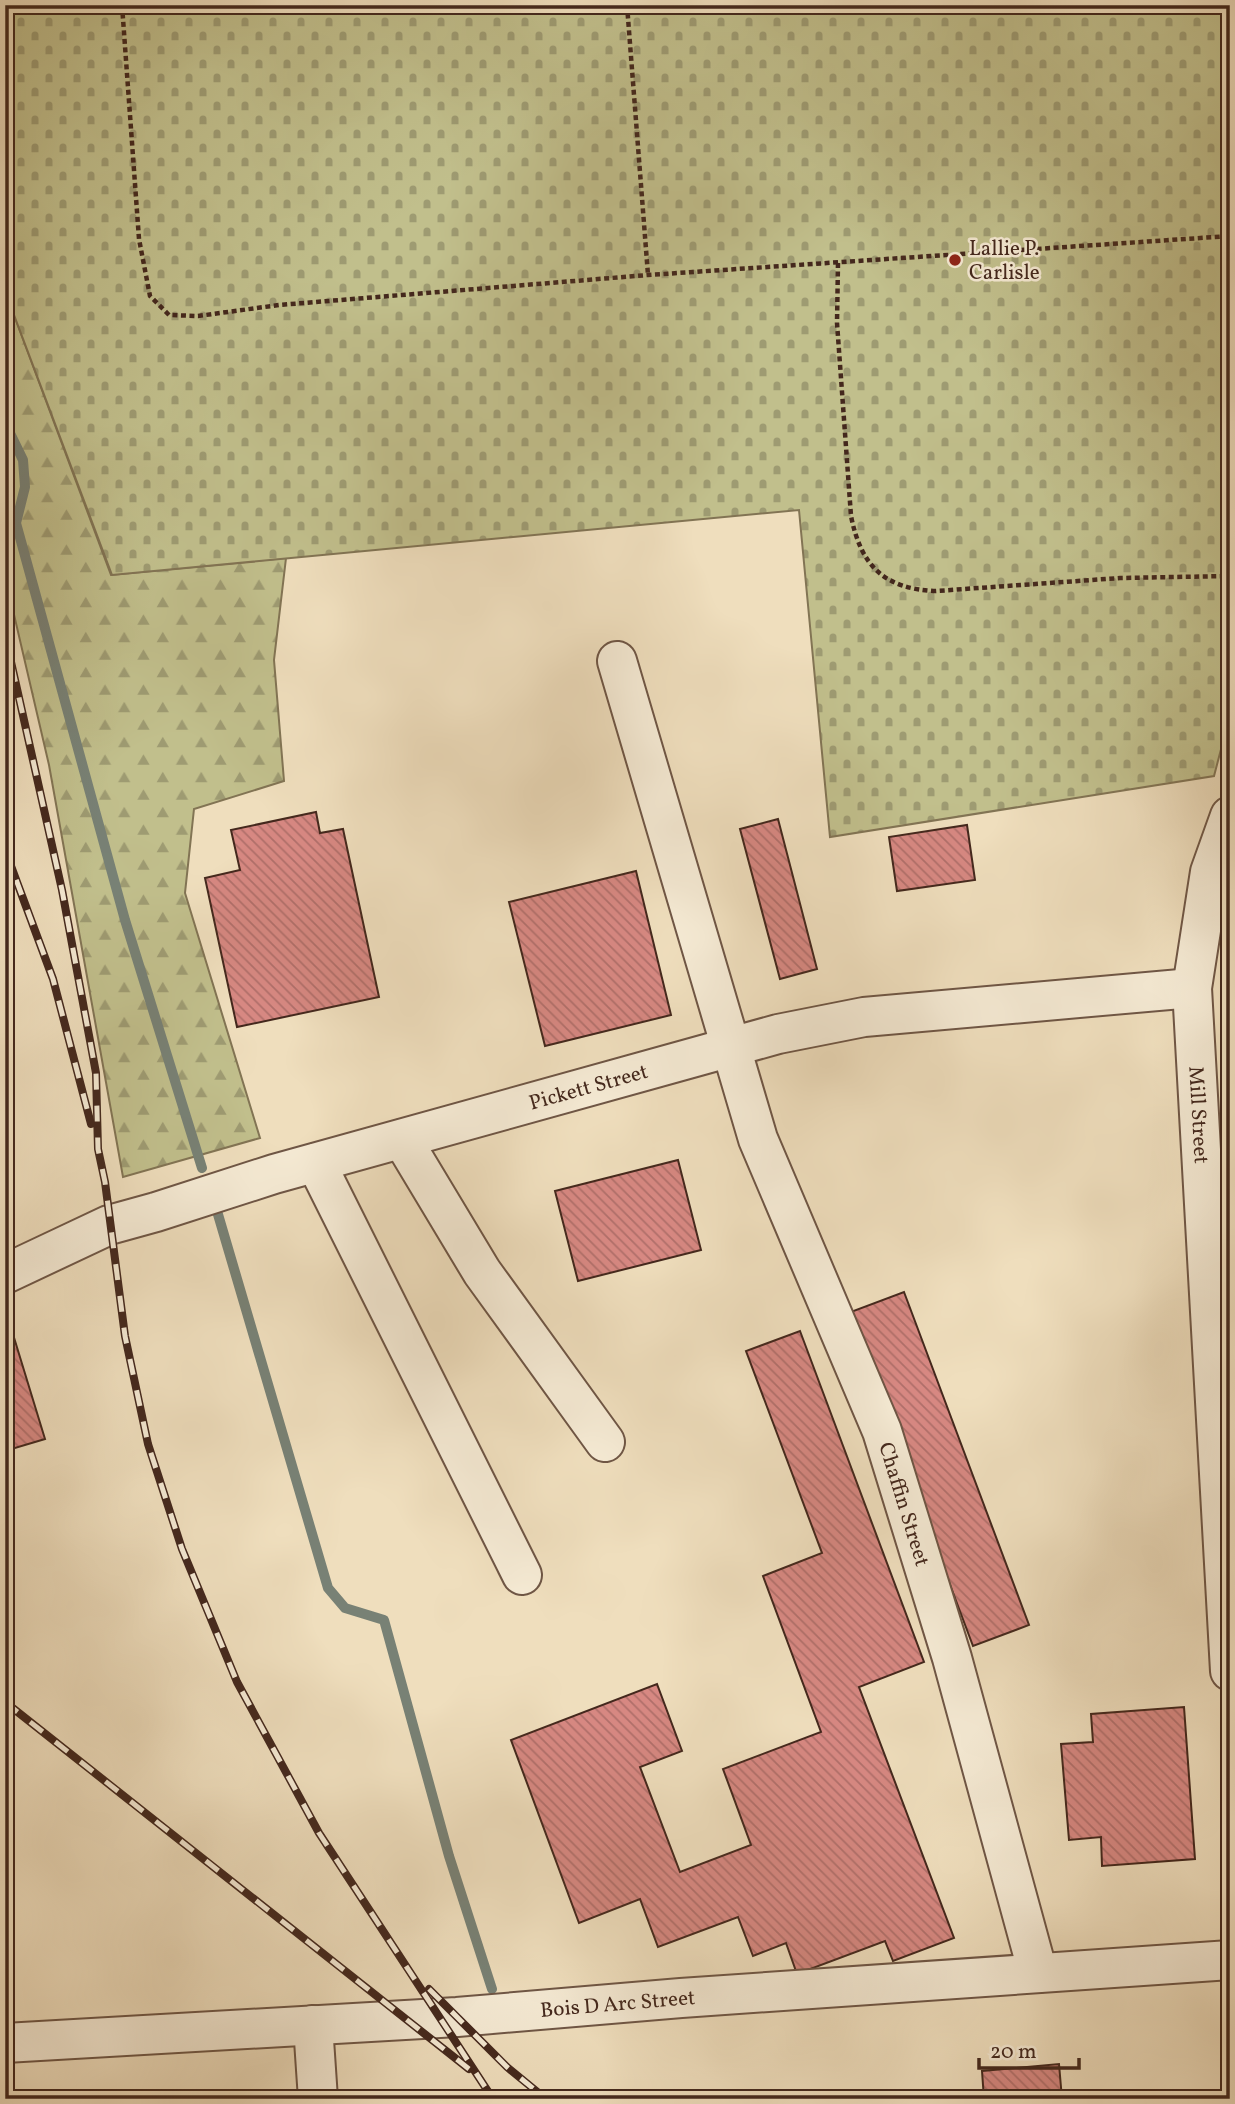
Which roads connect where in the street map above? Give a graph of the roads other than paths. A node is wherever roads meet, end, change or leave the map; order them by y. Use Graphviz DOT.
graph roads {
  1 [pos="617,662"];
  2 [pos="1230,816"];
  3 [pos="1192,988"];
  4 [pos="731,1048"];
  5 [pos="1215,1133"];
  6 [pos="402,1139"];
  7 [pos="316,1163"];
  8 [pos="5,1274"];
  9 [pos="605,1442"];
  10 [pos="522,1575"];
  11 [pos="1230,1671"];
  12 [pos="1230,1960"];
  13 [pos="1038,1973"];
  14 [pos="313,2025"];
  15 [pos="5,2043"];
  16 [pos="318,2099"];
  1 -- 4 [label="street, Chaffin Street"];
  2 -- 3 [label="street, Mill Street"];
  3 -- 4 [label="street, Pickett Street"];
  3 -- 5 [label="street, Mill Street"];
  4 -- 6 [label="street, Pickett Street"];
  4 -- 13 [label="street, Chaffin Street"];
  5 -- 11 [label="street, Mill Street"];
  6 -- 7 [label="street, Pickett Street"];
  6 -- 9 [label="street"];
  7 -- 8 [label="street, Pickett Street"];
  7 -- 10 [label="street"];
  12 -- 13 [label="street, Bois D Arc Street"];
  13 -- 14 [label="street, Bois D Arc Street"];
  14 -- 15 [label="street, Bois D Arc Street"];
  14 -- 16 [label="street"];
}
